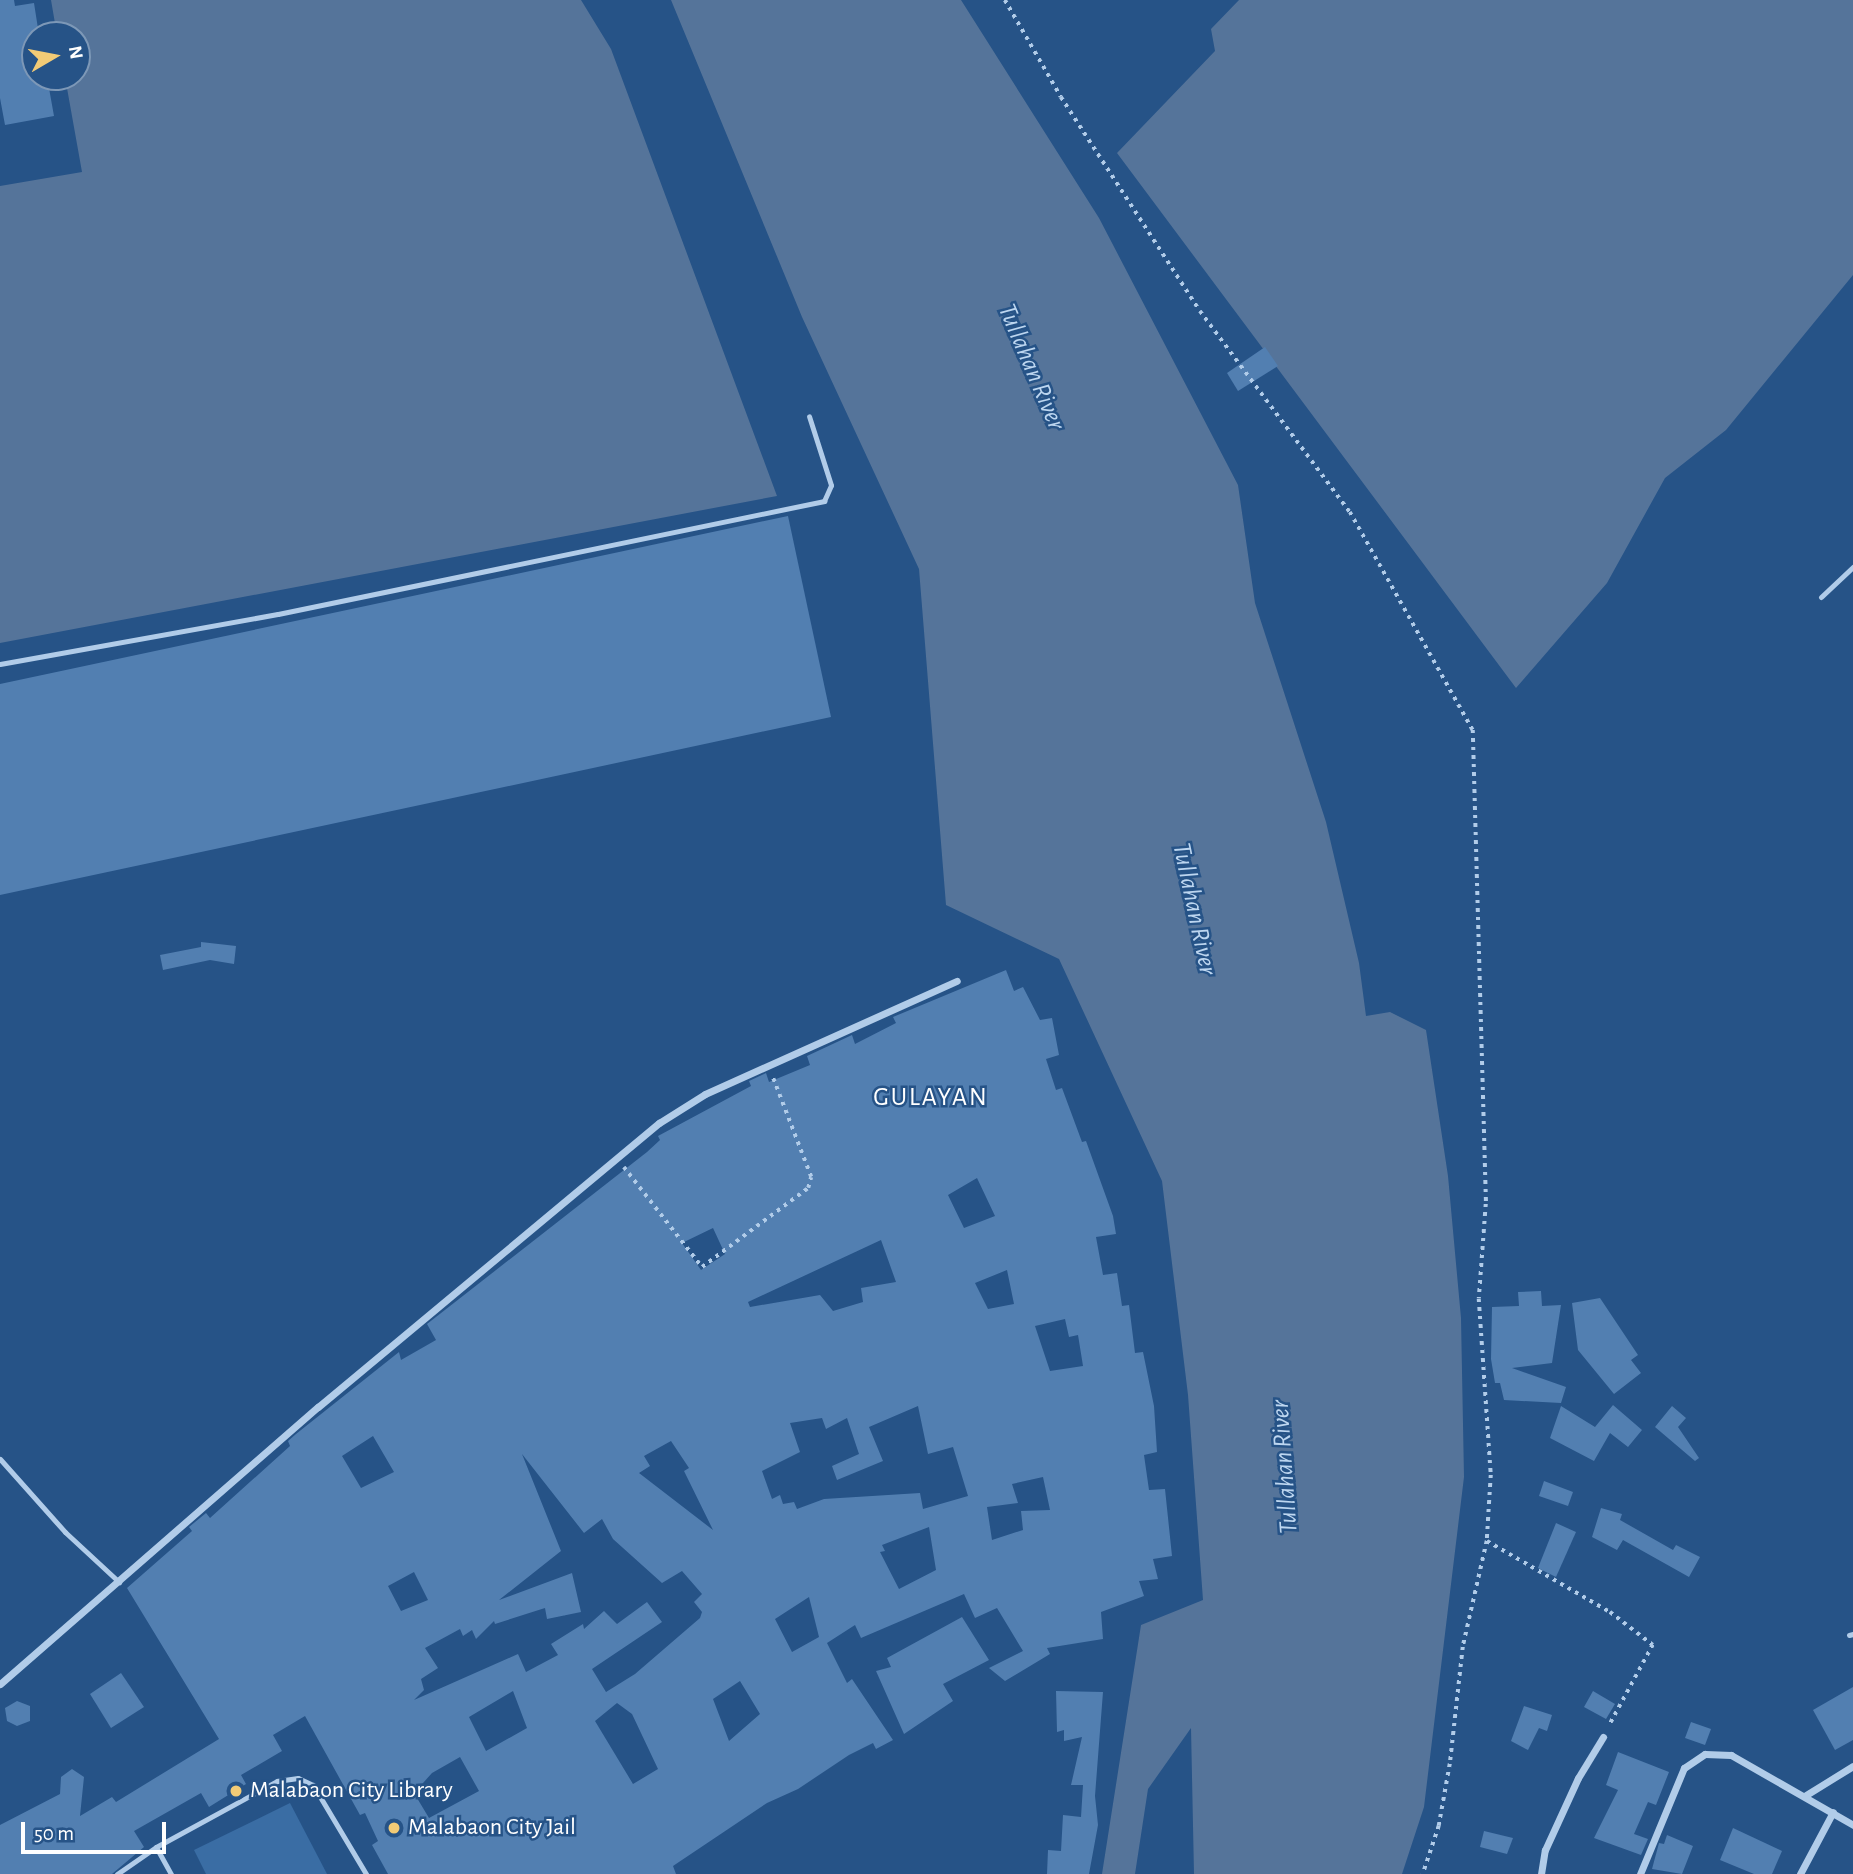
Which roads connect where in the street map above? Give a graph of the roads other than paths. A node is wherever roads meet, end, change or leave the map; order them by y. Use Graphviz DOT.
graph roads {
  1 [pos="809,416"];
  2 [pos="1853,567"];
  3 [pos="1822,597"];
  4 [pos="0,663"];
  5 [pos="957,981"];
  6 [pos="0,1459"];
  7 [pos="120,1583"];
  8 [pos="0,1684"];
  9 [pos="1603,1737"];
  10 [pos="1853,1766"];
  11 [pos="1807,1795"];
  12 [pos="1833,1812"];
  13 [pos="1853,1825"];
  14 [pos="156,1847"];
  15 [pos="117,1874"];
  16 [pos="171,1874"];
  17 [pos="366,1874"];
  18 [pos="1541,1874"];
  19 [pos="1640,1874"];
  20 [pos="1800,1874"];
  1 -- 4 [label="lane"];
  2 -- 3 [label="lane"];
  5 -- 7 [label="street"];
  6 -- 7 [label="lane"];
  7 -- 8 [label="street"];
  9 -- 18 [label="street"];
  10 -- 11 [label="street"];
  11 -- 12 [label="street"];
  11 -- 19 [label="street"];
  12 -- 13 [label="street"];
  12 -- 20 [label="street"];
  14 -- 15 [label="lane"];
  14 -- 16 [label="lane"];
  14 -- 17 [label="lane"];
}
